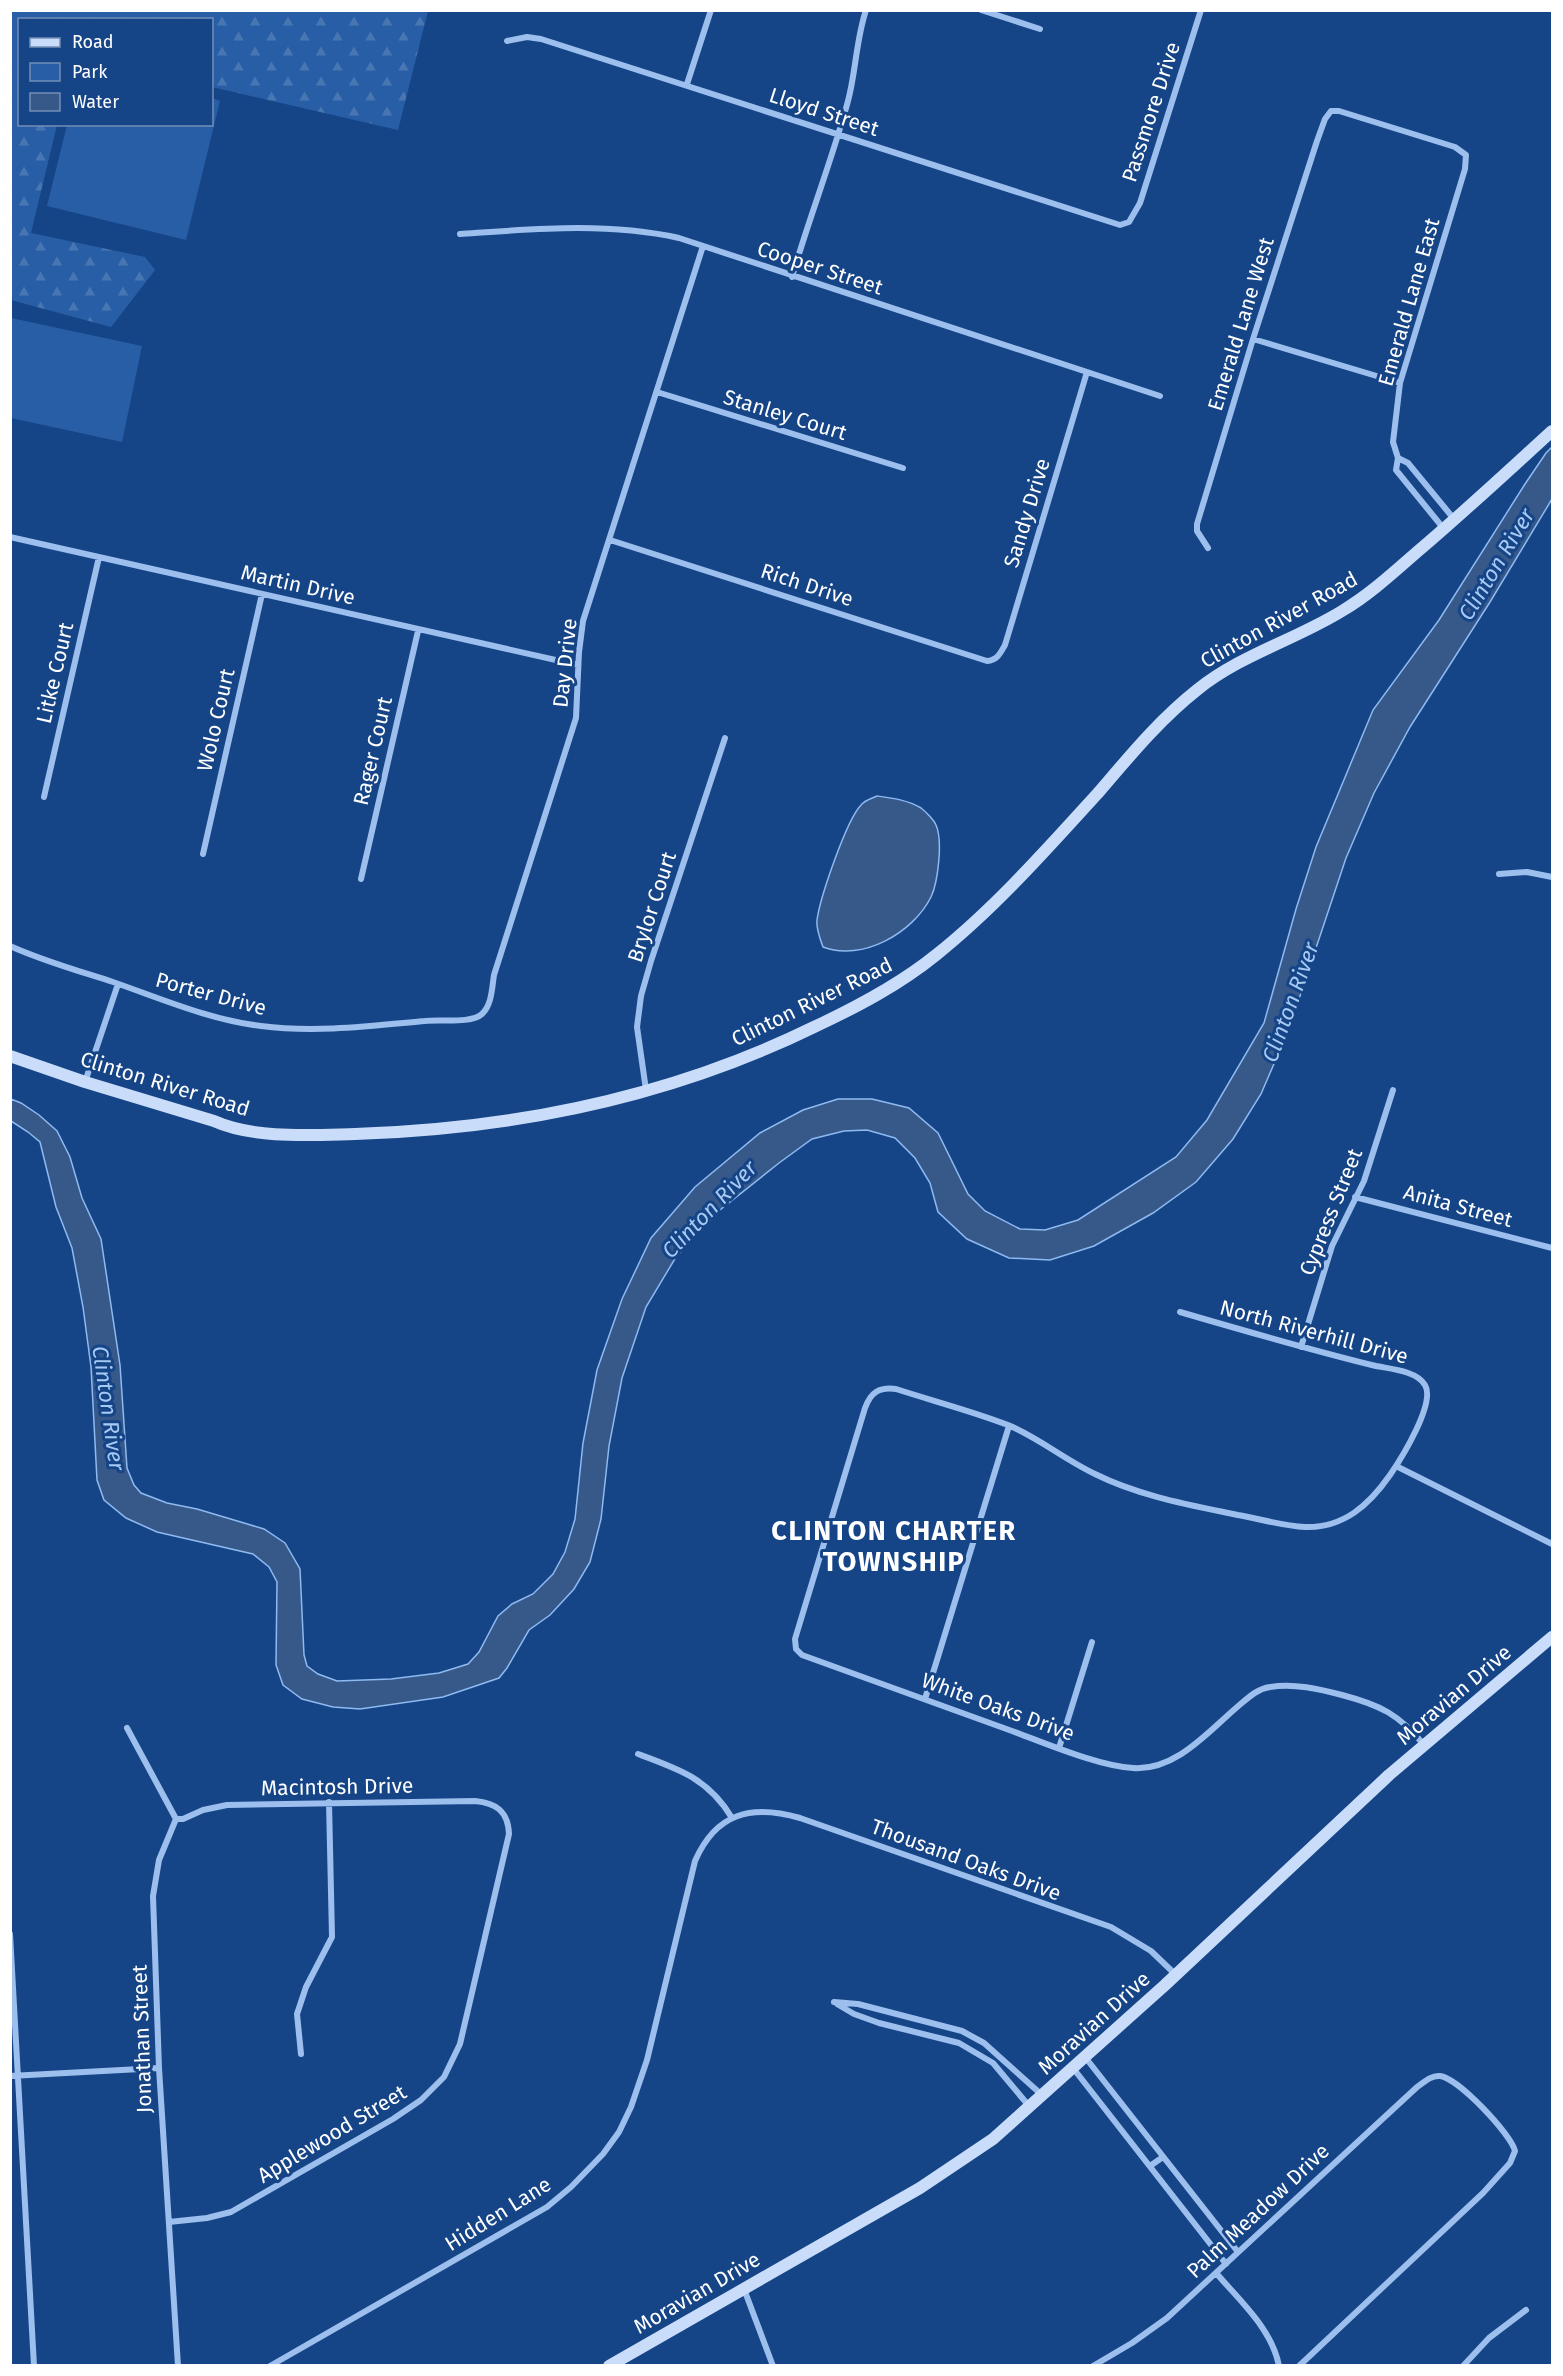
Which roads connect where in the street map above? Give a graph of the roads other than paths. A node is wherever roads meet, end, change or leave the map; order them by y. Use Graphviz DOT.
graph roads {
  1 [pos="711,10"];
  2 [pos="866,10"];
  3 [pos="981,10"];
  4 [pos="1201,10"];
  5 [pos="1040,30"];
  6 [pos="507,41"];
  7 [pos="687,84"];
  8 [pos="839,134"];
  9 [pos="1466,155"];
  10 [pos="1129,222"];
  11 [pos="460,234"];
  12 [pos="703,246"];
  13 [pos="792,277"];
  14 [pos="1253,339"];
  15 [pos="1087,372"];
  16 [pos="1400,383"];
  17 [pos="657,392"];
  18 [pos="1160,396"];
  19 [pos="1552,431"];
  20 [pos="1398,458"];
  21 [pos="903,468"];
  22 [pos="1454,520"];
  23 [pos="1444,529"];
  24 [pos="10,537"];
  25 [pos="610,540"];
  26 [pos="1208,548"];
  27 [pos="99,557"];
  28 [pos="262,594"];
  29 [pos="418,631"];
  30 [pos="994,660"];
  31 [pos="578,665"];
  32 [pos="724,738"];
  33 [pos="44,797"];
  34 [pos="203,854"];
  35 [pos="1499,874"];
  36 [pos="1552,877"];
  37 [pos="361,879"];
  38 [pos="10,946"];
  39 [pos="118,984"];
  40 [pos="482,1014"];
  41 [pos="10,1056"];
  42 [pos="85,1082"];
  43 [pos="1393,1090"];
  44 [pos="646,1091"];
  45 [pos="1355,1197"];
  46 [pos="1552,1248"];
  47 [pos="1179,1312"];
  48 [pos="1300,1347"];
  49 [pos="876,1390"];
  50 [pos="1009,1426"];
  51 [pos="1396,1466"];
  52 [pos="1552,1544"];
  53 [pos="1552,1637"];
  54 [pos="1092,1642"];
  55 [pos="925,1699"];
  56 [pos="127,1728"];
  57 [pos="1425,1746"];
  58 [pos="1059,1748"];
  59 [pos="638,1754"];
  60 [pos="329,1802"];
  61 [pos="500,1808"];
  62 [pos="732,1818"];
  63 [pos="176,1819"];
  64 [pos="10,1934"];
  65 [pos="1176,1975"];
  66 [pos="897,2015"];
  67 [pos="939,2025"];
  68 [pos="894,2026"];
  69 [pos="934,2036"];
  70 [pos="301,2054"];
  71 [pos="1084,2057"];
  72 [pos="1011,2066"];
  73 [pos="159,2068"];
  74 [pos="1073,2068"];
  75 [pos="1001,2073"];
  76 [pos="14,2076"];
  77 [pos="1042,2095"];
  78 [pos="1029,2106"];
  79 [pos="1163,2157"];
  80 [pos="1150,2166"];
  81 [pos="169,2222"];
  82 [pos="1238,2252"];
  83 [pos="1226,2264"];
  84 [pos="1217,2274"];
  85 [pos="744,2289"];
  86 [pos="1526,2310"];
  87 [pos="34,2366"];
  88 [pos="178,2366"];
  89 [pos="270,2366"];
  90 [pos="609,2366"];
  91 [pos="773,2366"];
  92 [pos="1093,2366"];
  93 [pos="1279,2366"];
  94 [pos="1299,2366"];
  95 [pos="1463,2366"];
  1 -- 7 [label="street"];
  2 -- 8 [label="street"];
  3 -- 5 [label="street"];
  4 -- 10 [label="street, Passmore Drive"];
  6 -- 7 [label="street, Lloyd Street"];
  7 -- 8 [label="street, Lloyd Street"];
  8 -- 10 [label="street, Lloyd Street"];
  8 -- 13 [label="street"];
  9 -- 14 [label="street, Emerald Lane West"];
  9 -- 16 [label="street, Emerald Lane East"];
  11 -- 12 [label="street, Cooper Street"];
  12 -- 13 [label="street, Cooper Street"];
  12 -- 17 [label="street, Day Drive"];
  13 -- 15 [label="street, Cooper Street"];
  14 -- 16 [label="street"];
  14 -- 26 [label="street, Emerald Lane West"];
  15 -- 18 [label="street, Cooper Street"];
  15 -- 30 [label="street, Sandy Drive"];
  16 -- 20 [label="street, Emerald Lane East"];
  17 -- 21 [label="street, Stanley Court"];
  17 -- 25 [label="street, Day Drive"];
  19 -- 22 [label="street, Clinton River Road"];
  20 -- 22 [label="street"];
  20 -- 23 [label="street, Emerald Lane East"];
  22 -- 23 [label="street, Clinton River Road"];
  23 -- 44 [label="street, Clinton River Road"];
  24 -- 27 [label="street, Martin Drive"];
  25 -- 30 [label="street, Rich Drive"];
  25 -- 31 [label="street, Day Drive"];
  27 -- 28 [label="street, Martin Drive"];
  27 -- 33 [label="street, Litke Court"];
  28 -- 29 [label="street, Martin Drive"];
  28 -- 34 [label="street, Wolo Court"];
  29 -- 31 [label="street, Martin Drive"];
  29 -- 37 [label="street, Rager Court"];
  31 -- 40 [label="street, Day Drive"];
  32 -- 44 [label="street, Brylor Court"];
  35 -- 36 [label="street"];
  38 -- 39 [label="street, Porter Drive"];
  39 -- 40 [label="street, Porter Drive"];
  39 -- 42 [label="street"];
  41 -- 42 [label="street, Clinton River Road"];
  42 -- 44 [label="street, Clinton River Road"];
  43 -- 45 [label="street, Cypress Street"];
  45 -- 46 [label="street, Anita Street"];
  45 -- 48 [label="street, Cypress Street"];
  47 -- 48 [label="street, North Riverhill Drive"];
  48 -- 51 [label="street, North Riverhill Drive"];
  49 -- 50 [label="street, North Riverhill Drive"];
  49 -- 55 [label="street, White Oaks Drive"];
  50 -- 51 [label="street, North Riverhill Drive"];
  50 -- 55 [label="street"];
  51 -- 52 [label="street"];
  53 -- 57 [label="street, Moravian Drive"];
  54 -- 58 [label="street"];
  55 -- 58 [label="street, White Oaks Drive"];
  56 -- 63 [label="street"];
  57 -- 58 [label="street, White Oaks Drive"];
  57 -- 65 [label="street, Moravian Drive"];
  59 -- 62 [label="street"];
  60 -- 61 [label="street, Macintosh Drive"];
  60 -- 63 [label="street, Macintosh Drive"];
  60 -- 70 [label="street"];
  61 -- 81 [label="street, Applewood Street"];
  62 -- 65 [label="street, Thousand Oaks Drive"];
  62 -- 89 [label="street, Hidden Lane"];
  63 -- 73 [label="street, Jonathan Street"];
  64 -- 76 [label="street"];
  65 -- 71 [label="street, Moravian Drive"];
  66 -- 67 [label="street"];
  66 -- 68 [label="street"];
  66 -- 68 [label="street"];
  67 -- 69 [label="street"];
  67 -- 72 [label="street"];
  68 -- 69 [label="street"];
  69 -- 75 [label="street"];
  71 -- 74 [label="street, Moravian Drive"];
  71 -- 79 [label="street"];
  72 -- 75 [label="street"];
  72 -- 77 [label="street"];
  73 -- 76 [label="street"];
  73 -- 81 [label="street, Jonathan Street"];
  74 -- 77 [label="street, Moravian Drive"];
  74 -- 80 [label="street"];
  75 -- 78 [label="street"];
  76 -- 87 [label="street"];
  77 -- 78 [label="street, Moravian Drive"];
  78 -- 85 [label="street, Moravian Drive"];
  79 -- 80 [label="street"];
  79 -- 82 [label="street"];
  80 -- 83 [label="street"];
  81 -- 88 [label="street, Jonathan Street"];
  82 -- 83 [label="street, Palm Meadow Drive"];
  82 -- 94 [label="street, Palm Meadow Drive"];
  83 -- 84 [label="street, Palm Meadow Drive"];
  84 -- 92 [label="street, Palm Meadow Drive"];
  84 -- 93 [label="street"];
  85 -- 90 [label="street, Moravian Drive"];
  85 -- 91 [label="street"];
  86 -- 95 [label="street"];
}
